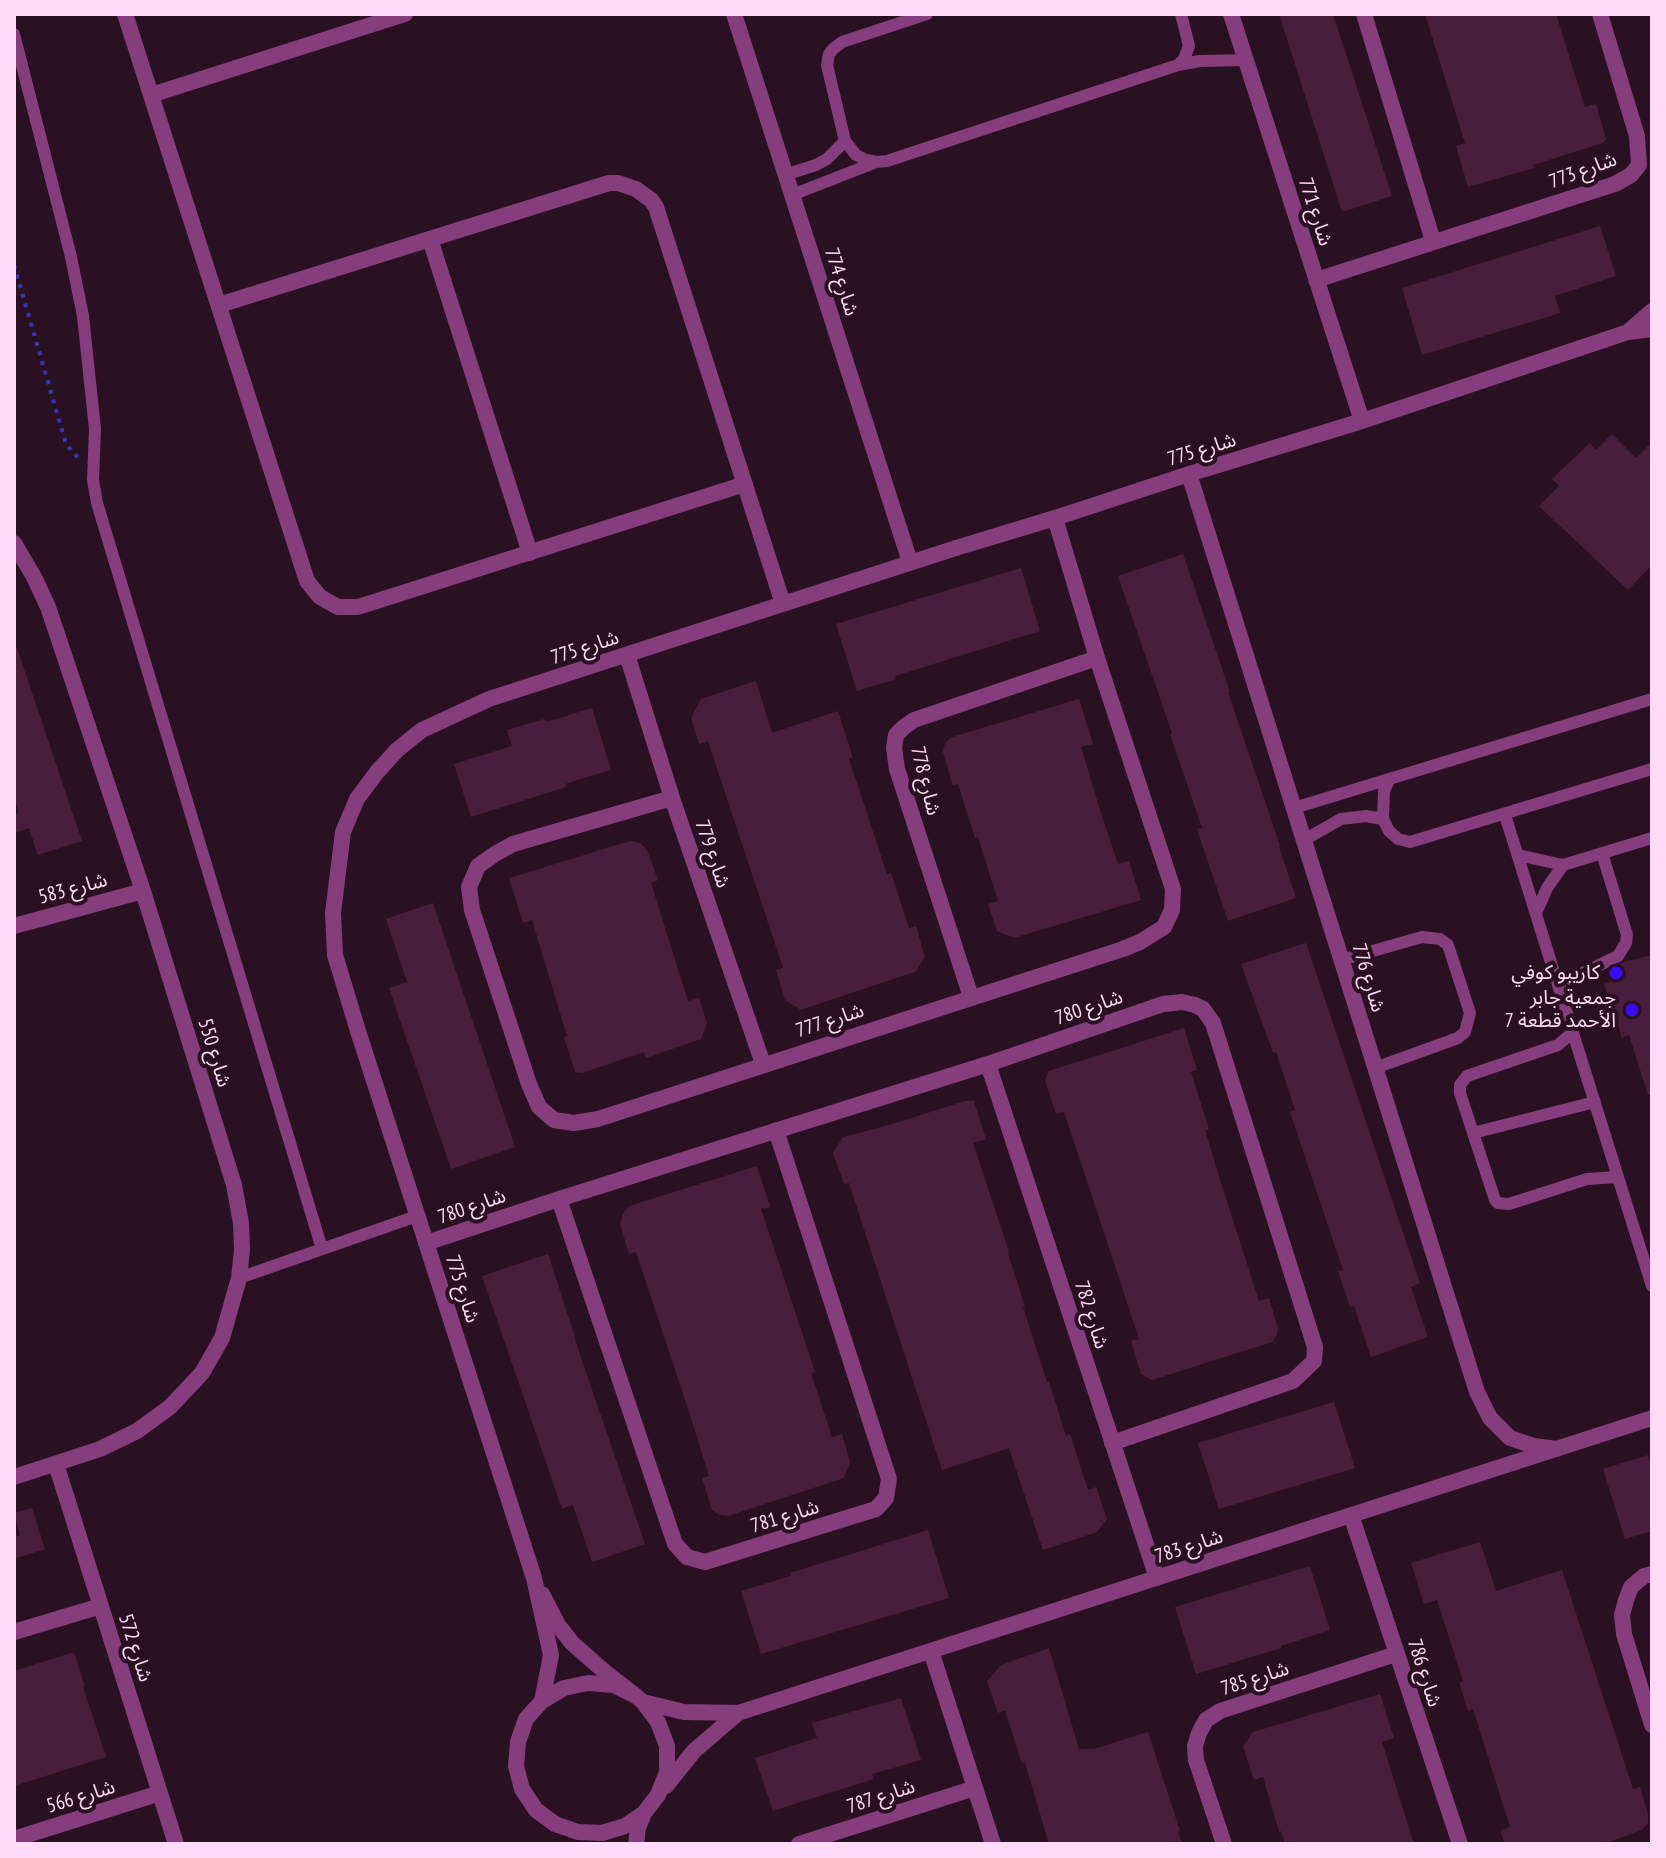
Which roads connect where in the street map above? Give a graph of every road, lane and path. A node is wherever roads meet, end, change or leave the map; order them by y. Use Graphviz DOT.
graph roads {
  1 [pos="125,14"];
  2 [pos="405,14"];
  3 [pos="734,14"];
  4 [pos="927,14"];
  5 [pos="1181,14"];
  6 [pos="1231,14"];
  7 [pos="1364,14"];
  8 [pos="1600,14"];
  9 [pos="14,34"];
  10 [pos="1246,60"];
  11 [pos="1178,65"];
  12 [pos="151,95"];
  13 [pos="845,141"];
  14 [pos="876,162"];
  15 [pos="785,175"];
  16 [pos="792,195"];
  17 [pos="430,239"];
  18 [pos="1433,241"];
  19 [pos="14,265"];
  20 [pos="1316,280"];
  21 [pos="219,305"];
  22 [pos="1652,311"];
  23 [pos="1652,329"];
  24 [pos="1628,332"];
  25 [pos="1362,421"];
  26 [pos="93,468"];
  27 [pos="1189,474"];
  28 [pos="745,484"];
  29 [pos="1055,518"];
  30 [pos="14,543"];
  31 [pos="530,553"];
  32 [pos="910,562"];
  33 [pos="783,604"];
  34 [pos="627,655"];
  35 [pos="1097,658"];
  36 [pos="1652,699"];
  37 [pos="1652,769"];
  38 [pos="1389,780"];
  39 [pos="672,798"];
  40 [pos="1294,808"];
  41 [pos="1505,815"];
  42 [pos="1383,819"];
  43 [pos="1652,838"];
  44 [pos="1304,840"];
  45 [pos="1602,853"];
  46 [pos="1518,855"];
  47 [pos="1563,865"];
  48 [pos="143,891"];
  49 [pos="1536,913"];
  50 [pos="14,926"];
  51 [pos="1341,960"];
  52 [pos="1558,985"];
  53 [pos="971,997"];
  54 [pos="1573,1032"];
  55 [pos="763,1064"];
  56 [pos="988,1064"];
  57 [pos="1375,1068"];
  58 [pos="1595,1102"];
  59 [pos="776,1130"];
  60 [pos="1473,1133"];
  61 [pos="1618,1177"];
  62 [pos="559,1199"];
  63 [pos="417,1216"];
  64 [pos="426,1243"];
  65 [pos="322,1249"];
  66 [pos="239,1278"];
  67 [pos="1651,1280"];
  68 [pos="1652,1418"];
  69 [pos="1112,1443"];
  70 [pos="1557,1449"];
  71 [pos="56,1464"];
  72 [pos="14,1477"];
  73 [pos="1351,1515"];
  74 [pos="1652,1574"];
  75 [pos="534,1578"];
  76 [pos="1157,1578"];
  77 [pos="101,1606"];
  78 [pos="14,1632"];
  79 [pos="931,1651"];
  80 [pos="1396,1654"];
  81 [pos="640,1699"];
  82 [pos="542,1701"];
  83 [pos="738,1713"];
  84 [pos="1652,1725"];
  85 [pos="975,1788"];
  86 [pos="160,1793"];
  87 [pos="658,1795"];
  88 [pos="644,1813"];
  89 [pos="555,1824"];
  90 [pos="14,1839"];
  91 [pos="176,1844"];
  92 [pos="578,1844"];
  93 [pos="636,1844"];
  94 [pos="799,1844"];
  95 [pos="993,1844"];
  96 [pos="1224,1844"];
  97 [pos="1460,1844"];
  1 -- 12 [label="street"];
  2 -- 12 [label="street"];
  3 -- 15 [label="street, شارع 774"];
  4 -- 13 [label="lane"];
  5 -- 11 [label="lane"];
  6 -- 10 [label="street, شارع 771"];
  7 -- 18 [label="street"];
  8 -- 18 [label="street, شارع 773"];
  9 -- 26 [label="lane"];
  10 -- 11 [label="lane"];
  10 -- 20 [label="street, شارع 771"];
  11 -- 14 [label="lane"];
  12 -- 21 [label="street"];
  13 -- 14 [label="lane"];
  13 -- 15 [label="lane"];
  14 -- 16 [label="lane"];
  15 -- 16 [label="street, شارع 774"];
  16 -- 32 [label="street, شارع 774"];
  17 -- 21 [label="street"];
  17 -- 28 [label="street"];
  17 -- 31 [label="street"];
  18 -- 20 [label="street, شارع 773"];
  19 -- 26 [label="path"];
  20 -- 25 [label="street, شارع 771"];
  21 -- 31 [label="street"];
  22 -- 24 [label="street, شارع 775"];
  23 -- 24 [label="street, شارع 775"];
  24 -- 25 [label="street, شارع 775"];
  25 -- 27 [label="street, شارع 775"];
  26 -- 65 [label="lane"];
  27 -- 29 [label="street, شارع 775"];
  27 -- 40 [label="street, شارع 776"];
  28 -- 31 [label="street"];
  28 -- 33 [label="street"];
  29 -- 32 [label="street, شارع 775"];
  29 -- 35 [label="street, شارع 777"];
  30 -- 48 [label="street, شارع 550"];
  32 -- 33 [label="street, شارع 775"];
  33 -- 34 [label="street, شارع 775"];
  34 -- 39 [label="street, شارع 779"];
  34 -- 63 [label="street, شارع 775"];
  35 -- 53 [label="street, شارع 777"];
  35 -- 53 [label="street, شارع 778"];
  36 -- 38 [label="lane"];
  37 -- 41 [label="lane"];
  38 -- 40 [label="lane"];
  38 -- 42 [label="lane"];
  39 -- 55 [label="street, شارع 779"];
  39 -- 55 [label="street, شارع 777"];
  40 -- 44 [label="street, شارع 776"];
  41 -- 42 [label="lane"];
  41 -- 46 [label="lane"];
  42 -- 44 [label="lane"];
  43 -- 45 [label="lane"];
  44 -- 51 [label="street, شارع 776"];
  45 -- 47 [label="lane"];
  45 -- 52 [label="lane"];
  46 -- 47 [label="lane"];
  46 -- 49 [label="lane"];
  47 -- 49 [label="lane"];
  48 -- 50 [label="street, شارع 583"];
  48 -- 66 [label="street, شارع 550"];
  49 -- 52 [label="lane"];
  51 -- 57 [label="street, شارع 776"];
  51 -- 57 [label="lane"];
  52 -- 54 [label="lane"];
  53 -- 55 [label="street, شارع 777"];
  54 -- 58 [label="lane"];
  54 -- 60 [label="lane"];
  56 -- 59 [label="street, شارع 780"];
  56 -- 69 [label="street, شارع 782"];
  56 -- 69 [label="street, شارع 780"];
  57 -- 70 [label="street, شارع 776"];
  58 -- 60 [label="lane"];
  58 -- 61 [label="lane"];
  59 -- 62 [label="street, شارع 780"];
  59 -- 62 [label="street, شارع 781"];
  60 -- 61 [label="lane"];
  61 -- 67 [label="lane"];
  62 -- 64 [label="street, شارع 780"];
  63 -- 64 [label="street, شارع 775"];
  63 -- 65 [label="lane"];
  64 -- 75 [label="street, شارع 775"];
  65 -- 66 [label="lane"];
  66 -- 71 [label="street, شارع 550"];
  68 -- 70 [label="street, شارع 783"];
  69 -- 76 [label="street, شارع 782"];
  70 -- 73 [label="street, شارع 783"];
  71 -- 72 [label="street, شارع 550"];
  71 -- 77 [label="street, شارع 572"];
  73 -- 76 [label="street, شارع 783"];
  73 -- 80 [label="street, شارع 786"];
  74 -- 84 [label="street"];
  75 -- 81 [label="street, شارع 775"];
  75 -- 82 [label="street, شارع 775"];
  76 -- 79 [label="street, شارع 783"];
  77 -- 78 [label="street"];
  77 -- 86 [label="street, شارع 572"];
  79 -- 83 [label="street, شارع 783"];
  79 -- 85 [label="street"];
  80 -- 96 [label="street, شارع 785"];
  80 -- 97 [label="street, شارع 786"];
  81 -- 82 [label="street"];
  81 -- 83 [label="street, شارع 783"];
  81 -- 87 [label="street"];
  82 -- 89 [label="street"];
  83 -- 87 [label="street, شارع 783"];
  85 -- 94 [label="street, شارع 787"];
  85 -- 95 [label="street"];
  86 -- 90 [label="street, شارع 566"];
  86 -- 91 [label="street, شارع 572"];
  87 -- 88 [label="street"];
  88 -- 89 [label="street"];
  88 -- 93 [label="street"];
  89 -- 92 [label="street"];
}
